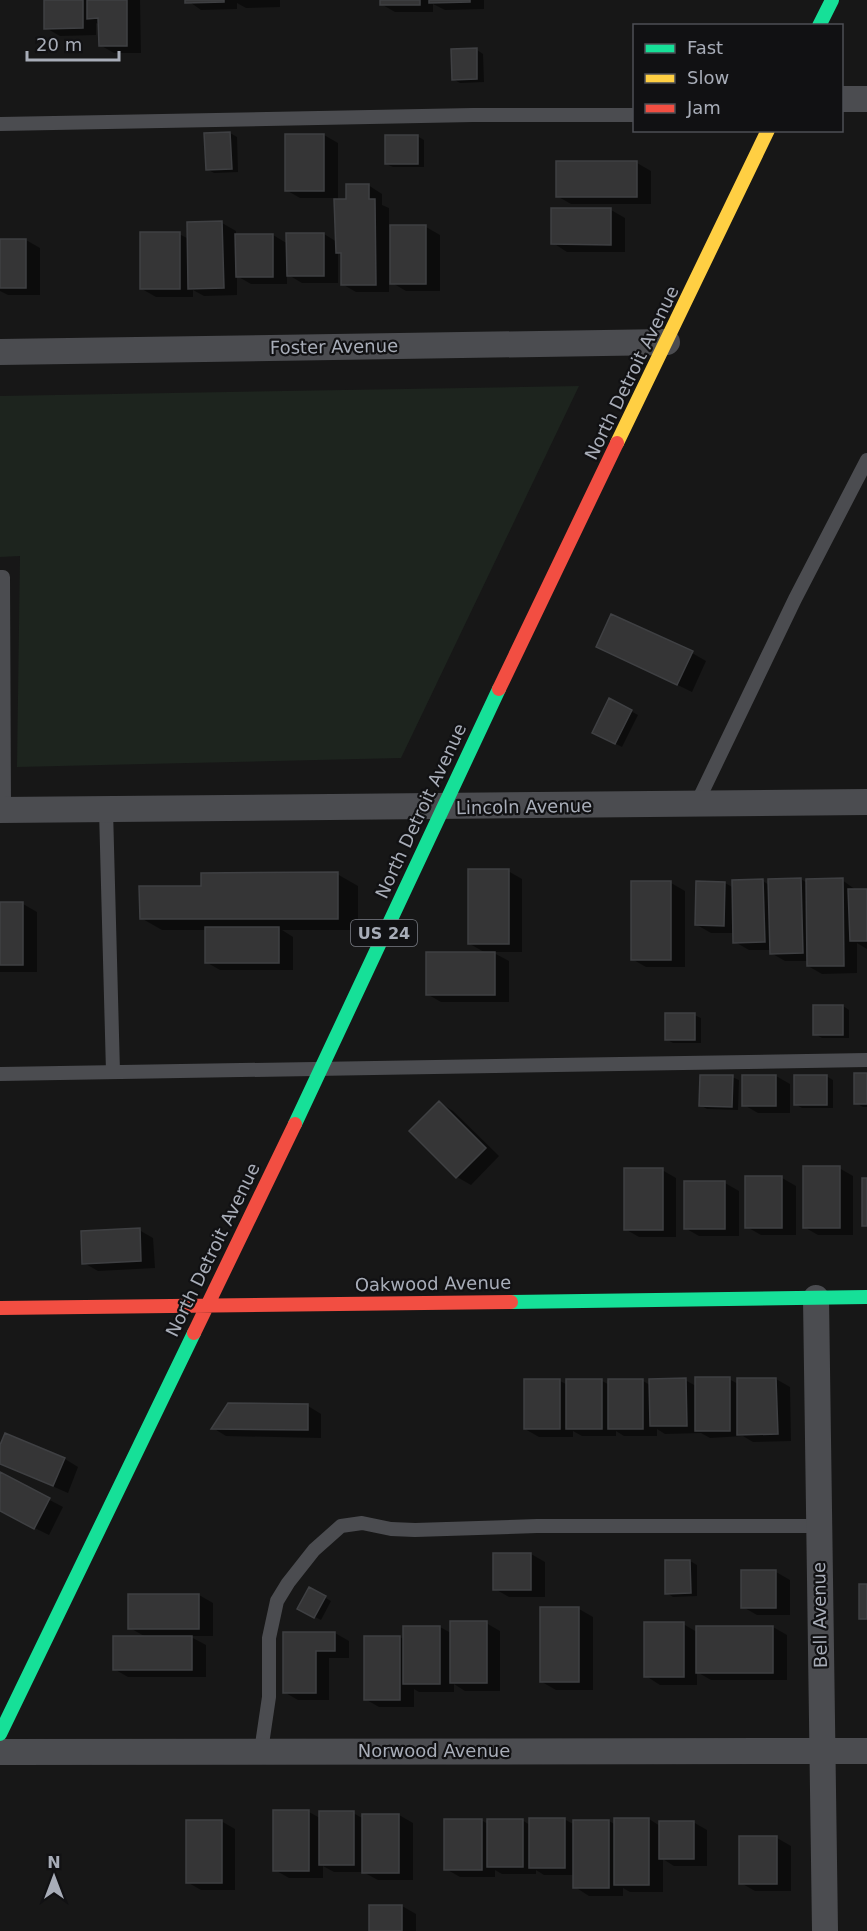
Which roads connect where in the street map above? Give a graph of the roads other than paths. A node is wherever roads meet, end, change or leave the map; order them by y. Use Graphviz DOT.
graph roads {
  1 [pos="832,0"];
  2 [pos="820,24"];
  3 [pos="843,99"];
  4 [pos="867,99"];
  5 [pos="633,115"];
  6 [pos="0,124"];
  7 [pos="767,132"];
  8 [pos="667,342"];
  9 [pos="0,352"];
  10 [pos="867,460"];
  11 [pos="0,577"];
  12 [pos="867,802"];
  13 [pos="696,805"];
  14 [pos="442,808"];
  15 [pos="2,810"];
  16 [pos="106,810"];
  17 [pos="867,1060"];
  18 [pos="322,1068"];
  19 [pos="113,1072"];
  20 [pos="0,1074"];
  21 [pos="816,1298"];
  22 [pos="867,1298"];
  23 [pos="206,1304"];
  24 [pos="0,1308"];
  25 [pos="819,1526"];
  26 [pos="0,1734"];
  27 [pos="261,1751"];
  28 [pos="867,1751"];
  29 [pos="0,1752"];
  30 [pos="822,1752"];
  31 [pos="825,1931"];
  1 -- 2 [label="main road"];
  3 -- 4 [label="street"];
  5 -- 6 [label="lane"];
  7 -- 8 [label="main road, North Detroit Avenue / US 24"];
  8 -- 9 [label="street, Foster Avenue"];
  8 -- 14 [label="main road, North Detroit Avenue / US 24"];
  10 -- 13 [label="lane"];
  11 -- 15 [label="lane"];
  12 -- 13 [label="street, Lincoln Avenue"];
  13 -- 14 [label="street, Lincoln Avenue"];
  14 -- 16 [label="street, Lincoln Avenue"];
  14 -- 18 [label="main road, North Detroit Avenue / US 24"];
  15 -- 16 [label="street, Lincoln Avenue"];
  16 -- 19 [label="lane"];
  17 -- 18 [label="lane"];
  18 -- 19 [label="lane"];
  18 -- 23 [label="main road, North Detroit Avenue / US 24"];
  19 -- 20 [label="lane"];
  21 -- 22 [label="main road, Oakwood Avenue"];
  21 -- 23 [label="main road, Oakwood Avenue"];
  21 -- 25 [label="street, Bell Avenue"];
  23 -- 24 [label="main road, Oakwood Avenue"];
  23 -- 26 [label="main road, North Detroit Avenue / US 24"];
  25 -- 27 [label="lane"];
  25 -- 30 [label="street, Bell Avenue"];
  27 -- 29 [label="street, Norwood Avenue"];
  27 -- 30 [label="street, Norwood Avenue"];
  28 -- 30 [label="street, Norwood Avenue"];
  30 -- 31 [label="street, Bell Avenue"];
}
